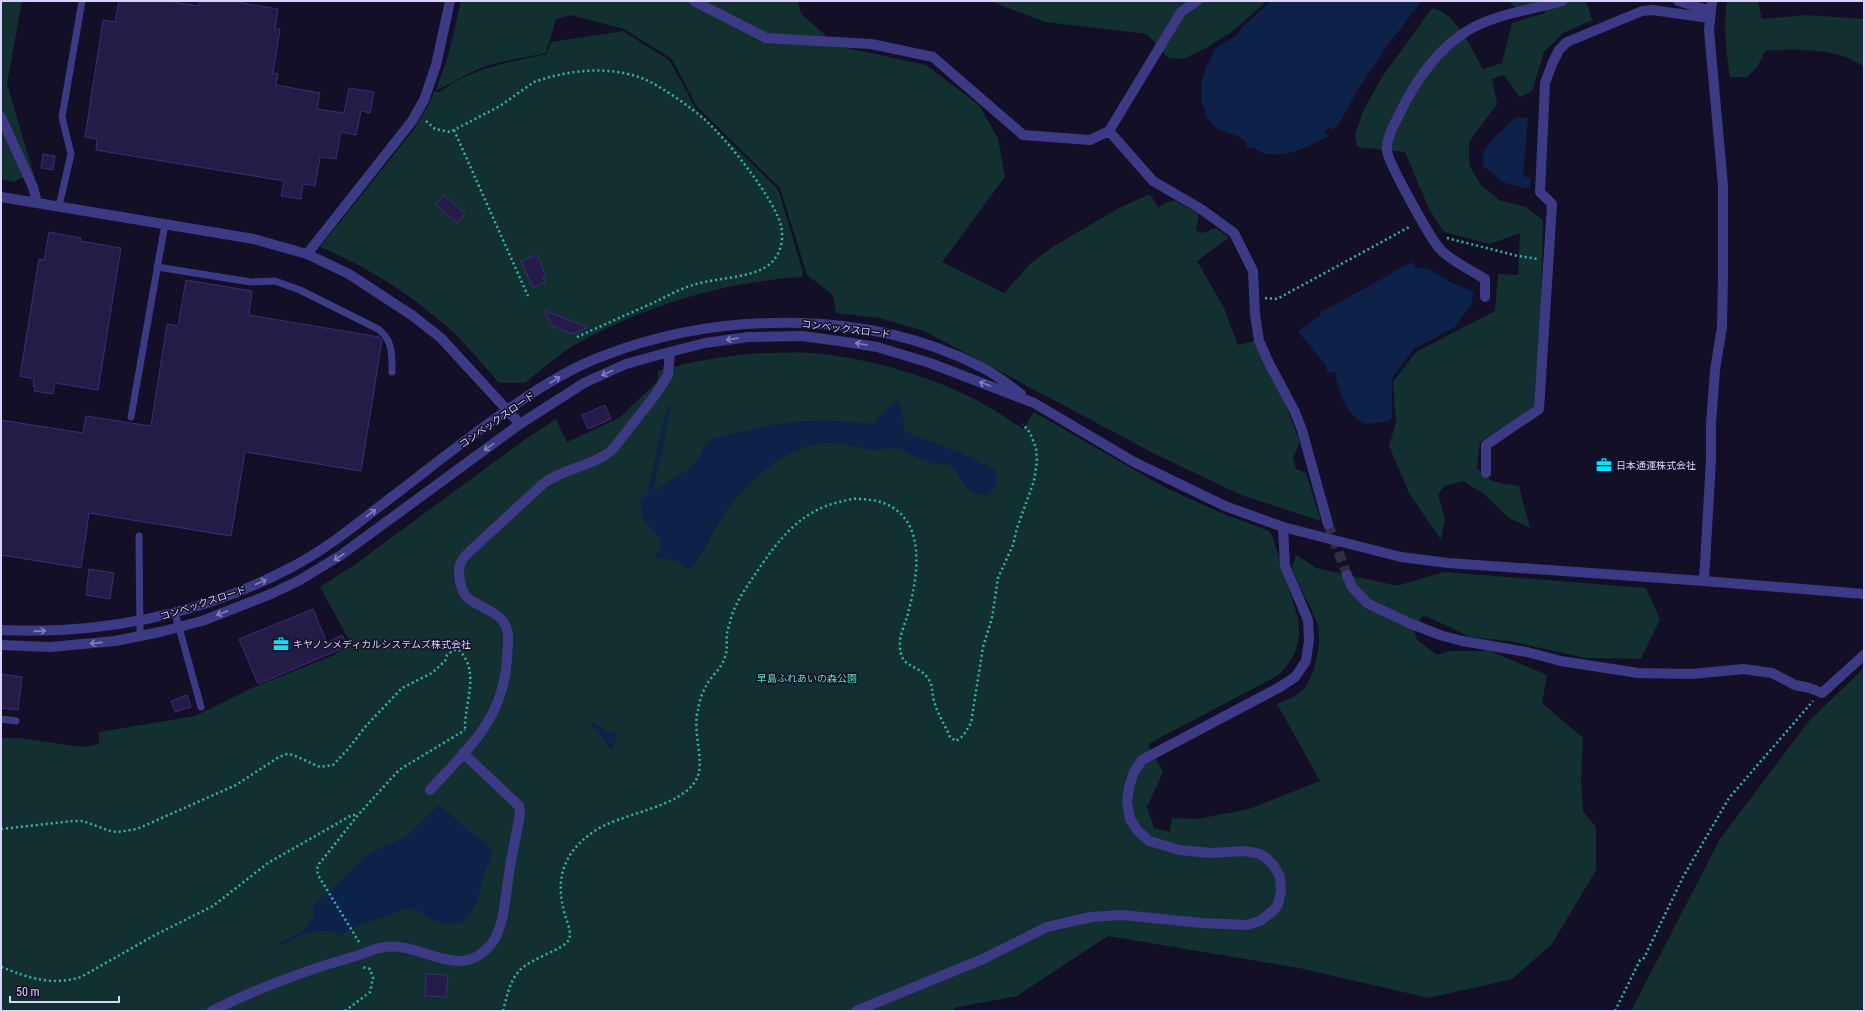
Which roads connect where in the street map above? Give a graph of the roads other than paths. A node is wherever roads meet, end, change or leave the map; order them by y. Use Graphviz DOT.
graph roads {
  1 [pos="82,1"];
  2 [pos="450,1"];
  3 [pos="694,1"];
  4 [pos="1197,1"];
  5 [pos="1562,1"];
  6 [pos="1678,1"];
  7 [pos="1711,10"];
  8 [pos="1,117"];
  9 [pos="1109,131"];
  10 [pos="1,197"];
  11 [pos="37,203"];
  12 [pos="59,206"];
  13 [pos="165,224"];
  14 [pos="307,254"];
  15 [pos="157,266"];
  16 [pos="1485,297"];
  17 [pos="670,352"];
  18 [pos="392,372"];
  19 [pos="1034,403"];
  20 [pos="507,410"];
  21 [pos="131,417"];
  22 [pos="520,424"];
  23 [pos="1486,473"];
  24 [pos="1328,524"];
  25 [pos="1283,527"];
  26 [pos="139,536"];
  27 [pos="1347,575"];
  28 [pos="1704,581"];
  29 [pos="1864,594"];
  30 [pos="175,613"];
  31 [pos="140,621"];
  32 [pos="179,627"];
  33 [pos="1,630"];
  34 [pos="140,636"];
  35 [pos="1,645"];
  36 [pos="1864,655"];
  37 [pos="201,707"];
  38 [pos="1,719"];
  39 [pos="16,721"];
  40 [pos="464,754"];
  41 [pos="430,790"];
  42 [pos="212,1011"];
  43 [pos="856,1011"];
  1 -- 12 [label="lane"];
  2 -- 14 [label="street"];
  3 -- 9 [label="street"];
  4 -- 9 [label="street"];
  5 -- 16 [label="street"];
  6 -- 7 [label="street"];
  7 -- 23 [label="street"];
  7 -- 28 [label="street"];
  8 -- 11 [label="street"];
  9 -- 24 [label="street"];
  10 -- 11 [label="street"];
  11 -- 12 [label="street"];
  12 -- 13 [label="street"];
  13 -- 14 [label="street"];
  13 -- 15 [label="lane"];
  14 -- 20 [label="street"];
  15 -- 18 [label="lane"];
  15 -- 21 [label="lane"];
  19 -- 17 [label="street, コンベックスロード, one-way"];
  17 -- 22 [label="street, コンベックスロード, one-way"];
  17 -- 40 [label="street"];
  20 -- 19 [label="street, コンベックスロード, one-way"];
  19 -- 25 [label="street"];
  20 -- 22 [label="street"];
  30 -- 20 [label="street, コンベックスロード, one-way"];
  22 -- 32 [label="street, コンベックスロード, one-way"];
  25 -- 28 [label="street"];
  25 -- 43 [label="street"];
  26 -- 31 [label="lane"];
  27 -- 36 [label="street"];
  28 -- 29 [label="street"];
  30 -- 31 [label="street, コンベックスロード"];
  30 -- 32 [label="lane"];
  33 -- 31 [label="street, コンベックスロード, one-way"];
  31 -- 34 [label="lane"];
  32 -- 34 [label="street, コンベックスロード"];
  32 -- 37 [label="lane"];
  34 -- 35 [label="street, コンベックスロード, one-way"];
  38 -- 39 [label="lane"];
  40 -- 41 [label="street"];
  40 -- 42 [label="street"];
}
